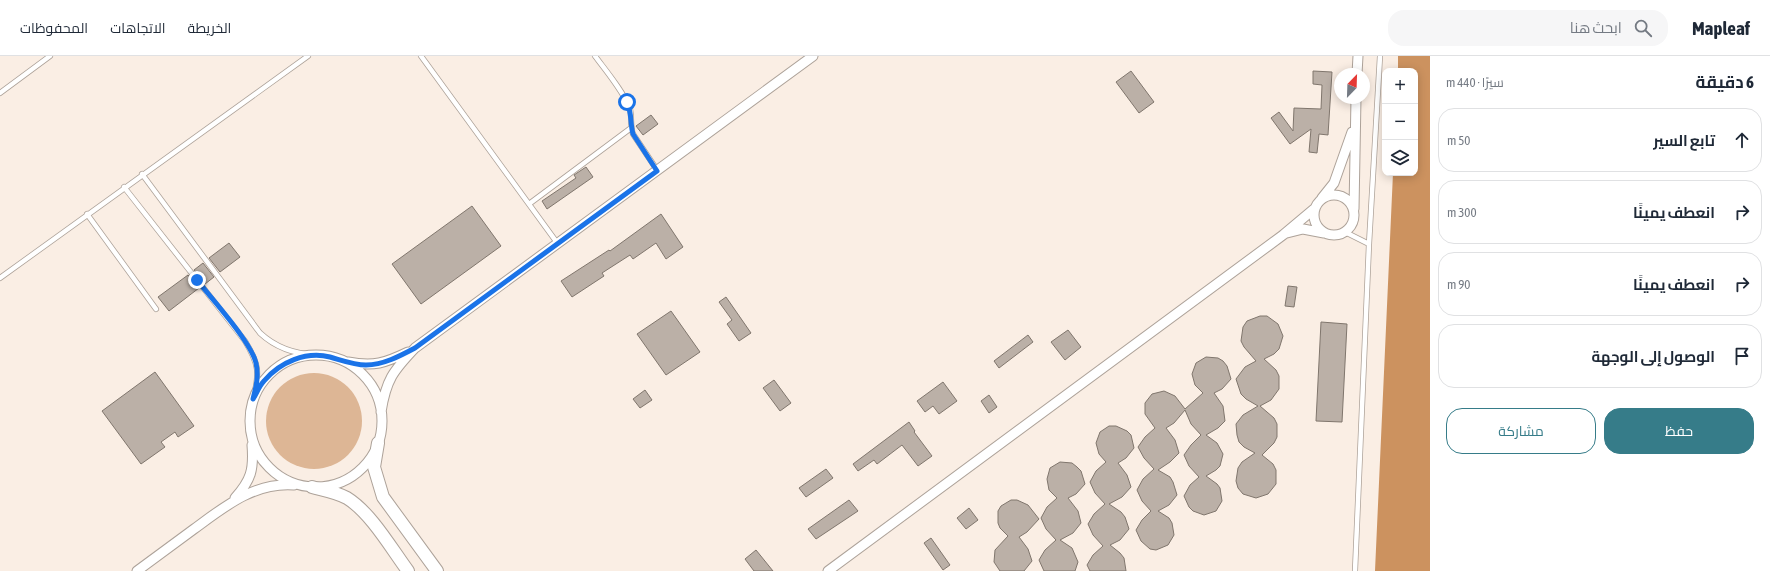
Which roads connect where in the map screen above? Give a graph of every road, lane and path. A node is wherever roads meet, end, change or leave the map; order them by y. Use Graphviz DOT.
graph roads {
  1 [pos="50,56"];
  2 [pos="308,56"];
  3 [pos="422,56"];
  4 [pos="595,56"];
  5 [pos="813,56"];
  6 [pos="1358,56"];
  7 [pos="1380,56"];
  8 [pos="1357,68"];
  9 [pos="0,93"];
  10 [pos="1356,104"];
  11 [pos="1355,119"];
  12 [pos="631,128"];
  13 [pos="657,171"];
  14 [pos="142,174"];
  15 [pos="124,188"];
  16 [pos="1319,201"];
  17 [pos="529,204"];
  18 [pos="1314,209"];
  19 [pos="87,214"];
  20 [pos="1354,214"];
  21 [pos="1345,232"];
  22 [pos="1324,233"];
  23 [pos="1282,235"];
  24 [pos="558,244"];
  25 [pos="1369,244"];
  26 [pos="0,278"];
  27 [pos="156,309"];
  28 [pos="415,348"];
  29 [pos="316,355"];
  30 [pos="341,360"];
  31 [pos="253,399"];
  32 [pos="381,412"];
  33 [pos="251,436"];
  34 [pos="378,443"];
  35 [pos="308,487"];
  36 [pos="232,501"];
  37 [pos="137,571"];
  38 [pos="408,571"];
  39 [pos="436,571"];
  40 [pos="828,571"];
  41 [pos="1355,571"];
  1 -- 9 [label="lane"];
  2 -- 14 [label="lane"];
  3 -- 17 [label="lane"];
  4 -- 12 [label="lane"];
  5 -- 13 [label="street"];
  6 -- 8 [label="street"];
  7 -- 25 [label="lane"];
  10 -- 11 [label="street"];
  11 -- 16 [label="street"];
  11 -- 20 [label="street"];
  12 -- 13 [label="lane"];
  12 -- 17 [label="lane"];
  13 -- 24 [label="street"];
  14 -- 15 [label="lane"];
  14 -- 29 [label="lane"];
  15 -- 19 [label="lane"];
  15 -- 31 [label="lane"];
  16 -- 18 [label="street"];
  16 -- 20 [label="street"];
  17 -- 24 [label="lane"];
  18 -- 22 [label="street"];
  18 -- 23 [label="street"];
  19 -- 26 [label="lane"];
  19 -- 27 [label="lane"];
  20 -- 21 [label="street"];
  21 -- 22 [label="street"];
  21 -- 25 [label="lane"];
  22 -- 23 [label="street"];
  23 -- 40 [label="street"];
  24 -- 28 [label="street"];
  25 -- 41 [label="lane"];
  28 -- 30 [label="street"];
  28 -- 32 [label="street"];
  29 -- 30 [label="street"];
  29 -- 31 [label="street"];
  30 -- 32 [label="street"];
  31 -- 33 [label="street"];
  32 -- 34 [label="street"];
  33 -- 35 [label="street"];
  33 -- 36 [label="street"];
  34 -- 35 [label="street"];
  34 -- 39 [label="street"];
  35 -- 36 [label="street"];
  35 -- 38 [label="street"];
  36 -- 37 [label="street"];
}
